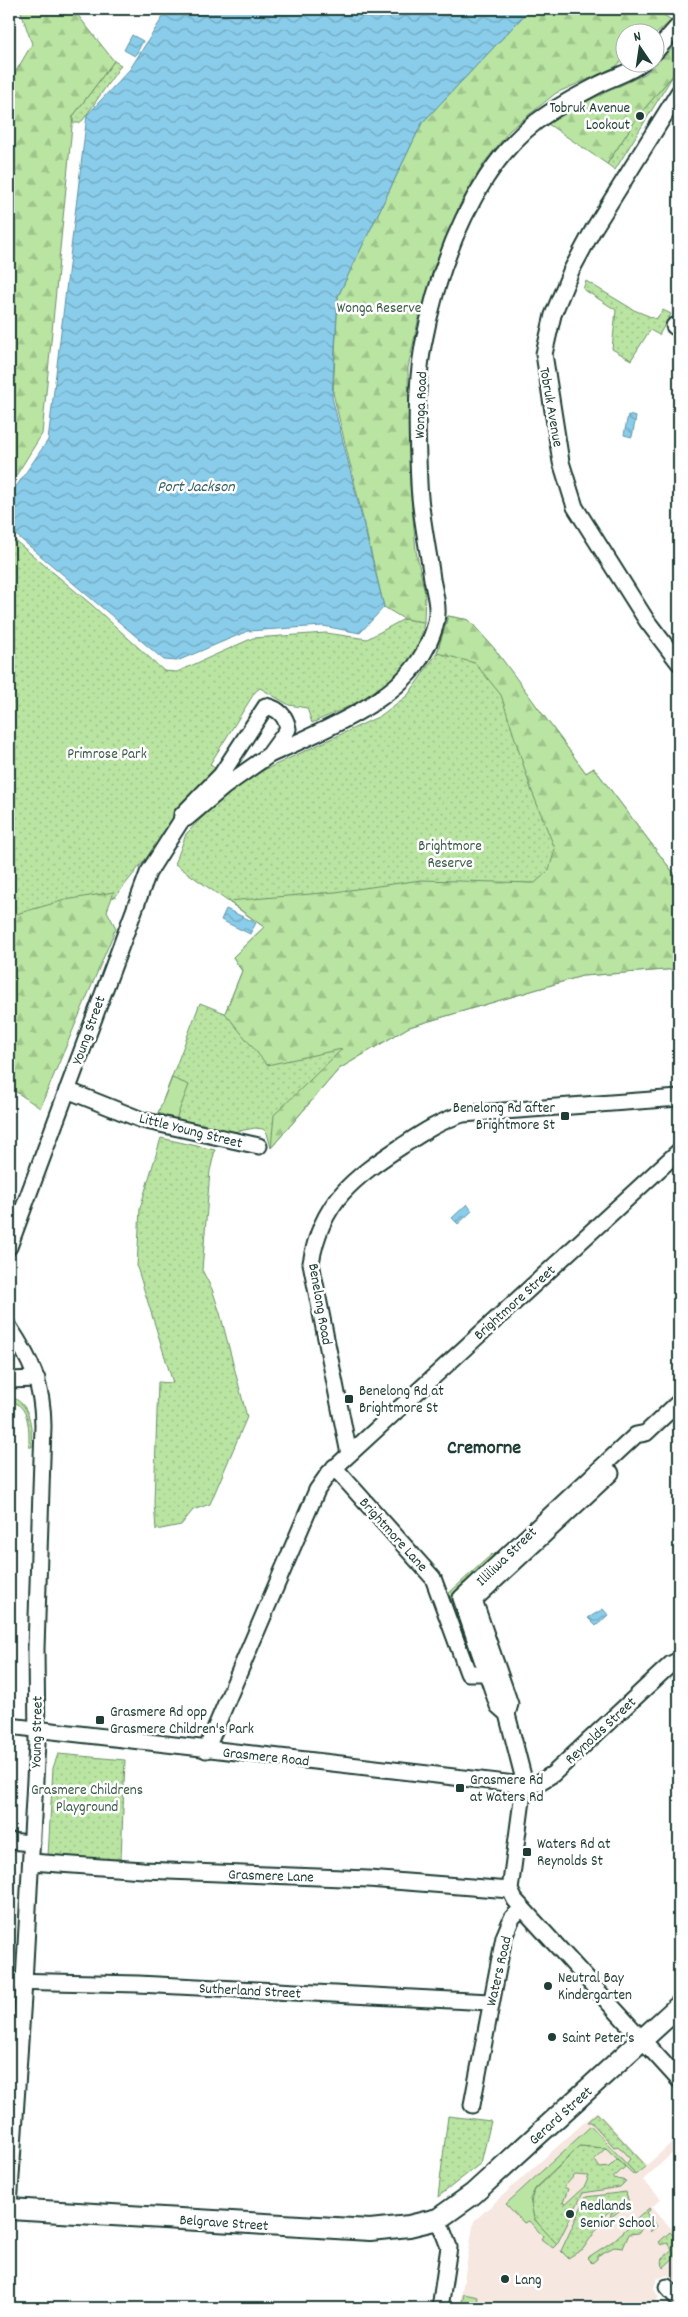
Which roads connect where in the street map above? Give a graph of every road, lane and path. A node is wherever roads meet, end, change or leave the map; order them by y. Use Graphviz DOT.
graph roads {
  1 [pos="679,25"];
  2 [pos="666,40"];
  3 [pos="624,72"];
  4 [pos="679,92"];
  5 [pos="679,663"];
  6 [pos="270,755"];
  7 [pos="181,821"];
  8 [pos="67,1090"];
  9 [pos="679,1098"];
  10 [pos="259,1146"];
  11 [pos="679,1151"];
  12 [pos="9,1246"];
  13 [pos="9,1326"];
  14 [pos="38,1379"];
  15 [pos="9,1380"];
  16 [pos="679,1402"];
  17 [pos="646,1433"];
  18 [pos="349,1454"];
  19 [pos="334,1467"];
  20 [pos="679,1648"];
  21 [pos="675,1662"];
  22 [pos="487,1674"];
  23 [pos="507,1714"];
  24 [pos="9,1726"];
  25 [pos="37,1728"];
  26 [pos="206,1750"];
  27 [pos="524,1786"];
  28 [pos="9,1841"];
  29 [pos="32,1842"];
  30 [pos="31,1862"];
  31 [pos="510,1890"];
  32 [pos="521,1909"];
  33 [pos="16,1982"];
  34 [pos="490,2002"];
  35 [pos="679,2006"];
  36 [pos="642,2040"];
  37 [pos="679,2080"];
  38 [pos="472,2105"];
  39 [pos="9,2207"];
  40 [pos="438,2219"];
  41 [pos="667,2287"];
  42 [pos="679,2300"];
  43 [pos="440,2308"];
  1 -- 2 [label="street"];
  3 -- 6 [label="street, Wonga Road"];
  4 -- 5 [label="street, Tobruk Avenue"];
  6 -- 7 [label="street, Young Street"];
  6 -- 7 [label="street, Young Street"];
  7 -- 8 [label="street, Young Street"];
  8 -- 10 [label="street, Little Young Street"];
  8 -- 12 [label="street, Young Street"];
  9 -- 18 [label="street, Benelong Road"];
  11 -- 18 [label="street, Brightmore Street"];
  13 -- 14 [label="street, Young Street"];
  14 -- 15 [label="street"];
  14 -- 25 [label="street, Young Street"];
  16 -- 17 [label="street, Illiliwa Street"];
  17 -- 22 [label="street, Illiliwa Street"];
  17 -- 23 [label="street, Illiliwa Street"];
  18 -- 19 [label="street"];
  19 -- 22 [label="street, Brightmore Lane"];
  19 -- 26 [label="street"];
  20 -- 21 [label="street, Reynolds Street"];
  21 -- 27 [label="street, Reynolds Street"];
  22 -- 23 [label="street, Illiliwa Street"];
  23 -- 27 [label="street, Illiliwa Street"];
  24 -- 25 [label="street, Grasmere Road"];
  25 -- 26 [label="street, Grasmere Road"];
  25 -- 29 [label="street, Young Street"];
  26 -- 27 [label="street, Grasmere Road"];
  27 -- 31 [label="street"];
  28 -- 29 [label="street"];
  29 -- 30 [label="street, Young Street"];
  30 -- 31 [label="street, Grasmere Lane"];
  30 -- 33 [label="street, Young Street"];
  31 -- 32 [label="street"];
  32 -- 34 [label="street, Waters Road"];
  32 -- 36 [label="street"];
  33 -- 34 [label="street, Sutherland Street"];
  33 -- 39 [label="street, Young Street"];
  34 -- 38 [label="street, Waters Road"];
  35 -- 36 [label="main road, Gerard Street"];
  36 -- 37 [label="street"];
  36 -- 40 [label="main road, Gerard Street"];
  39 -- 40 [label="main road, Belgrave Street"];
  40 -- 43 [label="street"];
  41 -- 42 [label="street"];
}
